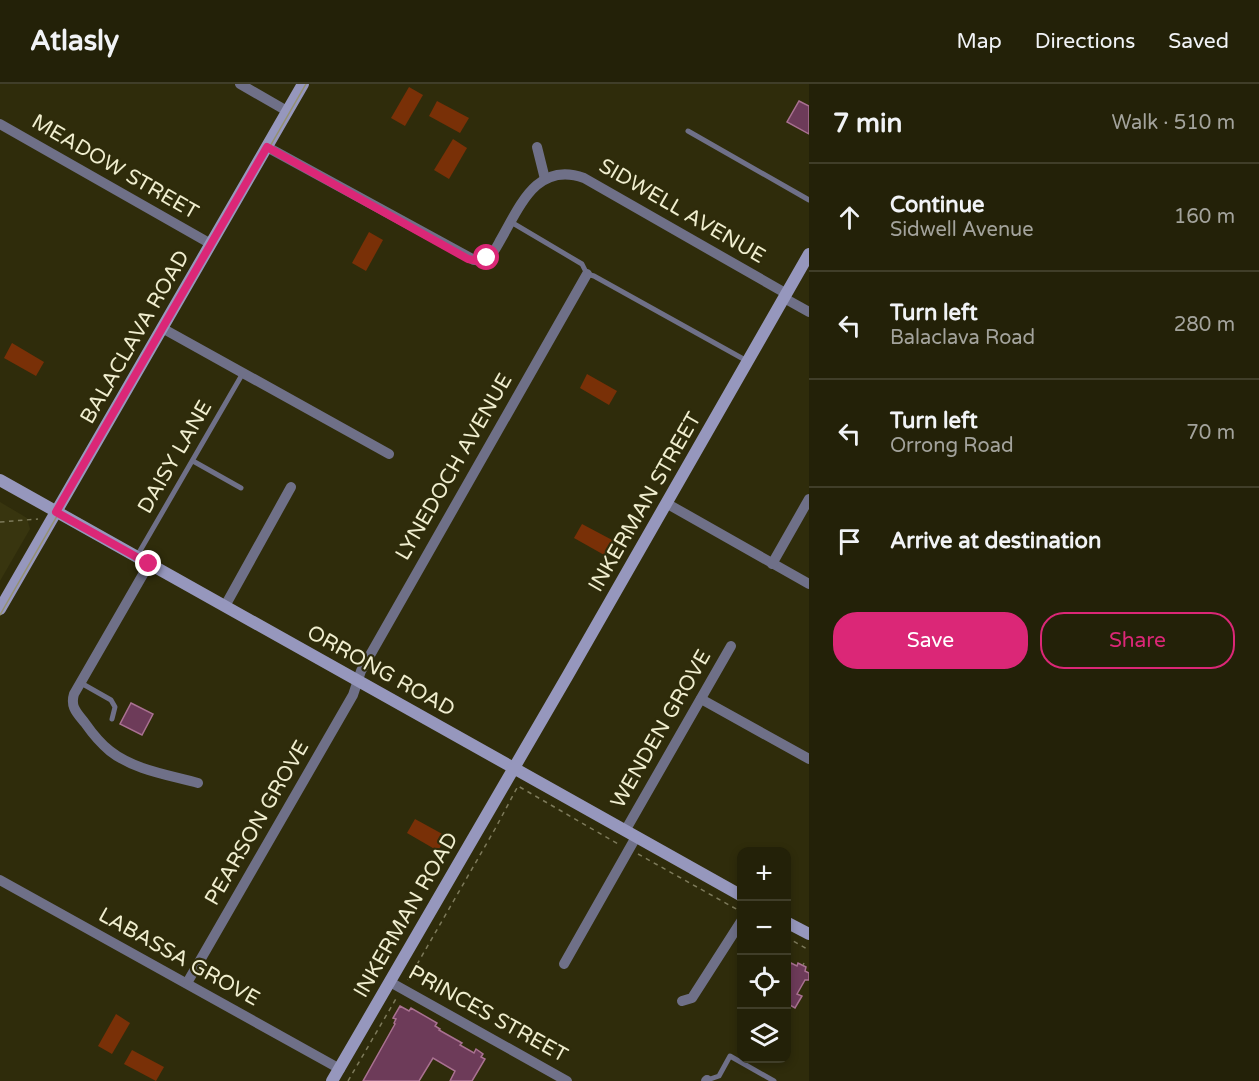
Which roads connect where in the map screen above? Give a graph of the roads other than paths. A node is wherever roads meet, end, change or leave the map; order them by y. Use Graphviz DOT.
graph roads {
  1 [pos="240,84"];
  2 [pos="303,84"];
  3 [pos="287,111"];
  4 [pos="0,124"];
  5 [pos="688,131"];
  6 [pos="267,147"];
  7 [pos="537,147"];
  8 [pos="545,179"];
  9 [pos="809,200"];
  10 [pos="511,222"];
  11 [pos="211,244"];
  12 [pos="809,254"];
  13 [pos="587,274"];
  14 [pos="785,296"];
  15 [pos="809,312"];
  16 [pos="162,328"];
  17 [pos="747,361"];
  18 [pos="243,373"];
  19 [pos="389,454"];
  20 [pos="193,461"];
  21 [pos="0,480"];
  22 [pos="291,487"];
  23 [pos="242,488"];
  24 [pos="809,500"];
  25 [pos="666,503"];
  26 [pos="56,512"];
  27 [pos="136,557"];
  28 [pos="149,564"];
  29 [pos="772,564"];
  30 [pos="809,584"];
  31 [pos="225,606"];
  32 [pos="0,609"];
  33 [pos="731,646"];
  34 [pos="358,681"];
  35 [pos="80,683"];
  36 [pos="701,699"];
  37 [pos="112,719"];
  38 [pos="807,754"];
  39 [pos="514,768"];
  40 [pos="198,783"];
  41 [pos="631,834"];
  42 [pos="0,880"];
  43 [pos="737,894"];
  44 [pos="791,924"];
  45 [pos="737,926"];
  46 [pos="809,934"];
  47 [pos="564,964"];
  48 [pos="390,982"];
  49 [pos="187,983"];
  50 [pos="682,1001"];
  51 [pos="340,1069"];
  52 [pos="707,1080"];
  53 [pos="332,1081"];
  54 [pos="567,1081"];
  55 [pos="774,1081"];
  1 -- 3 [label="street"];
  2 -- 3 [label="street, BALACLAVA ROAD"];
  3 -- 6 [label="street, BALACLAVA ROAD"];
  4 -- 11 [label="street, MEADOW STREET"];
  5 -- 9 [label="lane"];
  6 -- 10 [label="street"];
  6 -- 11 [label="street, BALACLAVA ROAD"];
  7 -- 8 [label="street"];
  8 -- 10 [label="street"];
  8 -- 14 [label="street, SIDWELL AVENUE"];
  10 -- 13 [label="lane"];
  11 -- 16 [label="street, BALACLAVA ROAD"];
  12 -- 14 [label="street, INKERMAN STREET"];
  13 -- 17 [label="lane"];
  13 -- 34 [label="street, LYNEDOCH AVENUE"];
  14 -- 15 [label="street, SIDWELL AVENUE"];
  14 -- 17 [label="street, INKERMAN STREET"];
  16 -- 18 [label="street"];
  16 -- 26 [label="street, BALACLAVA ROAD"];
  17 -- 25 [label="street, INKERMAN STREET"];
  18 -- 19 [label="street"];
  18 -- 20 [label="lane, DAISY LANE"];
  20 -- 23 [label="lane"];
  20 -- 27 [label="lane, DAISY LANE"];
  21 -- 26 [label="street, ORRONG ROAD"];
  22 -- 31 [label="street"];
  24 -- 29 [label="street"];
  25 -- 29 [label="street"];
  25 -- 39 [label="street, INKERMAN STREET"];
  26 -- 27 [label="street, ORRONG ROAD"];
  26 -- 32 [label="street, BALACLAVA ROAD"];
  27 -- 28 [label="street, ORRONG ROAD"];
  28 -- 31 [label="street, ORRONG ROAD"];
  28 -- 35 [label="street"];
  29 -- 30 [label="street"];
  31 -- 34 [label="street, ORRONG ROAD"];
  33 -- 36 [label="street, WENDEN GROVE"];
  34 -- 39 [label="street, ORRONG ROAD"];
  34 -- 49 [label="street, PEARSON GROVE"];
  35 -- 37 [label="lane"];
  35 -- 40 [label="street"];
  36 -- 38 [label="street"];
  36 -- 41 [label="street, WENDEN GROVE"];
  39 -- 41 [label="street, ORRONG ROAD"];
  39 -- 48 [label="street, INKERMAN ROAD"];
  41 -- 43 [label="street, ORRONG ROAD"];
  41 -- 47 [label="street, WENDEN GROVE"];
  42 -- 49 [label="street, LABASSA GROVE"];
  44 -- 46 [label="street"];
  45 -- 50 [label="street"];
  48 -- 51 [label="street, INKERMAN ROAD"];
  48 -- 54 [label="street, PRINCES STREET"];
  49 -- 51 [label="street, LABASSA GROVE"];
  51 -- 53 [label="street, INKERMAN ROAD"];
  52 -- 55 [label="lane"];
}
